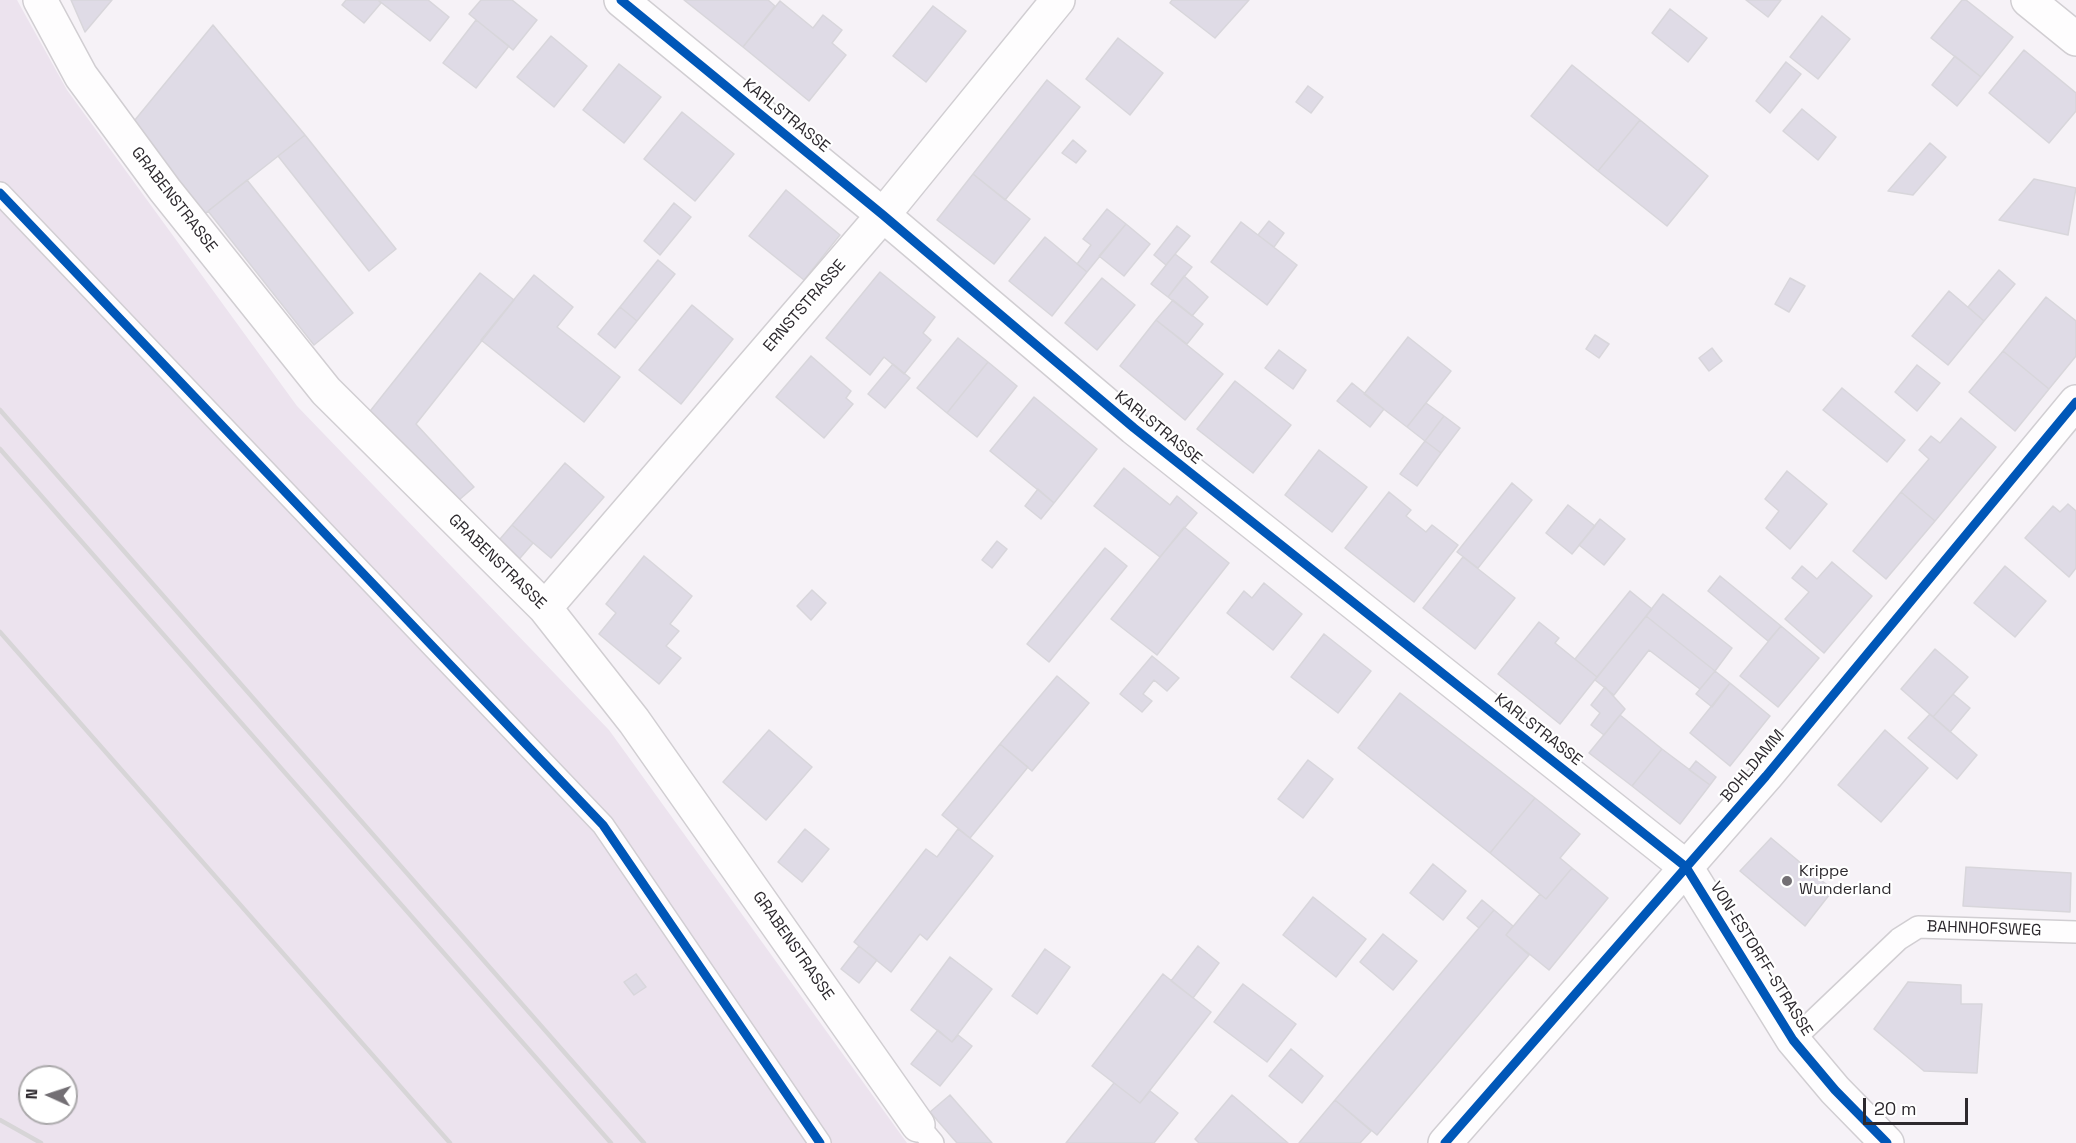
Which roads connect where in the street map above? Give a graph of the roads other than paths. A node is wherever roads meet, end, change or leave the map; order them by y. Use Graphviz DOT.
graph roads {
  1 [pos="40,0"];
  2 [pos="621,0"];
  3 [pos="1059,0"];
  4 [pos="2028,0"];
  5 [pos="2076,39"];
  6 [pos="0,193"];
  7 [pos="883,215"];
  8 [pos="2076,402"];
  9 [pos="546,608"];
  10 [pos="1686,867"];
  11 [pos="2076,932"];
  12 [pos="1793,1040"];
  13 [pos="925,1134"];
  14 [pos="820,1143"];
  15 [pos="1445,1143"];
  16 [pos="1887,1143"];
  1 -- 9 [label="street, GRABENSTRASSE"];
  2 -- 7 [label="street, KARLSTRASSE"];
  3 -- 7 [label="street, ERNSTSTRASSE"];
  4 -- 5 [label="street"];
  6 -- 14 [label="lane"];
  7 -- 9 [label="street, ERNSTSTRASSE"];
  7 -- 10 [label="street, KARLSTRASSE"];
  8 -- 10 [label="street, BOHLDAMM"];
  9 -- 13 [label="street, GRABENSTRASSE"];
  10 -- 12 [label="street, VON-ESTORFF-STRASSE"];
  10 -- 15 [label="street, BOHLDAMM"];
  11 -- 12 [label="lane, BAHNHOFSWEG"];
  12 -- 16 [label="street, VON-ESTORFF-STRASSE"];
}
